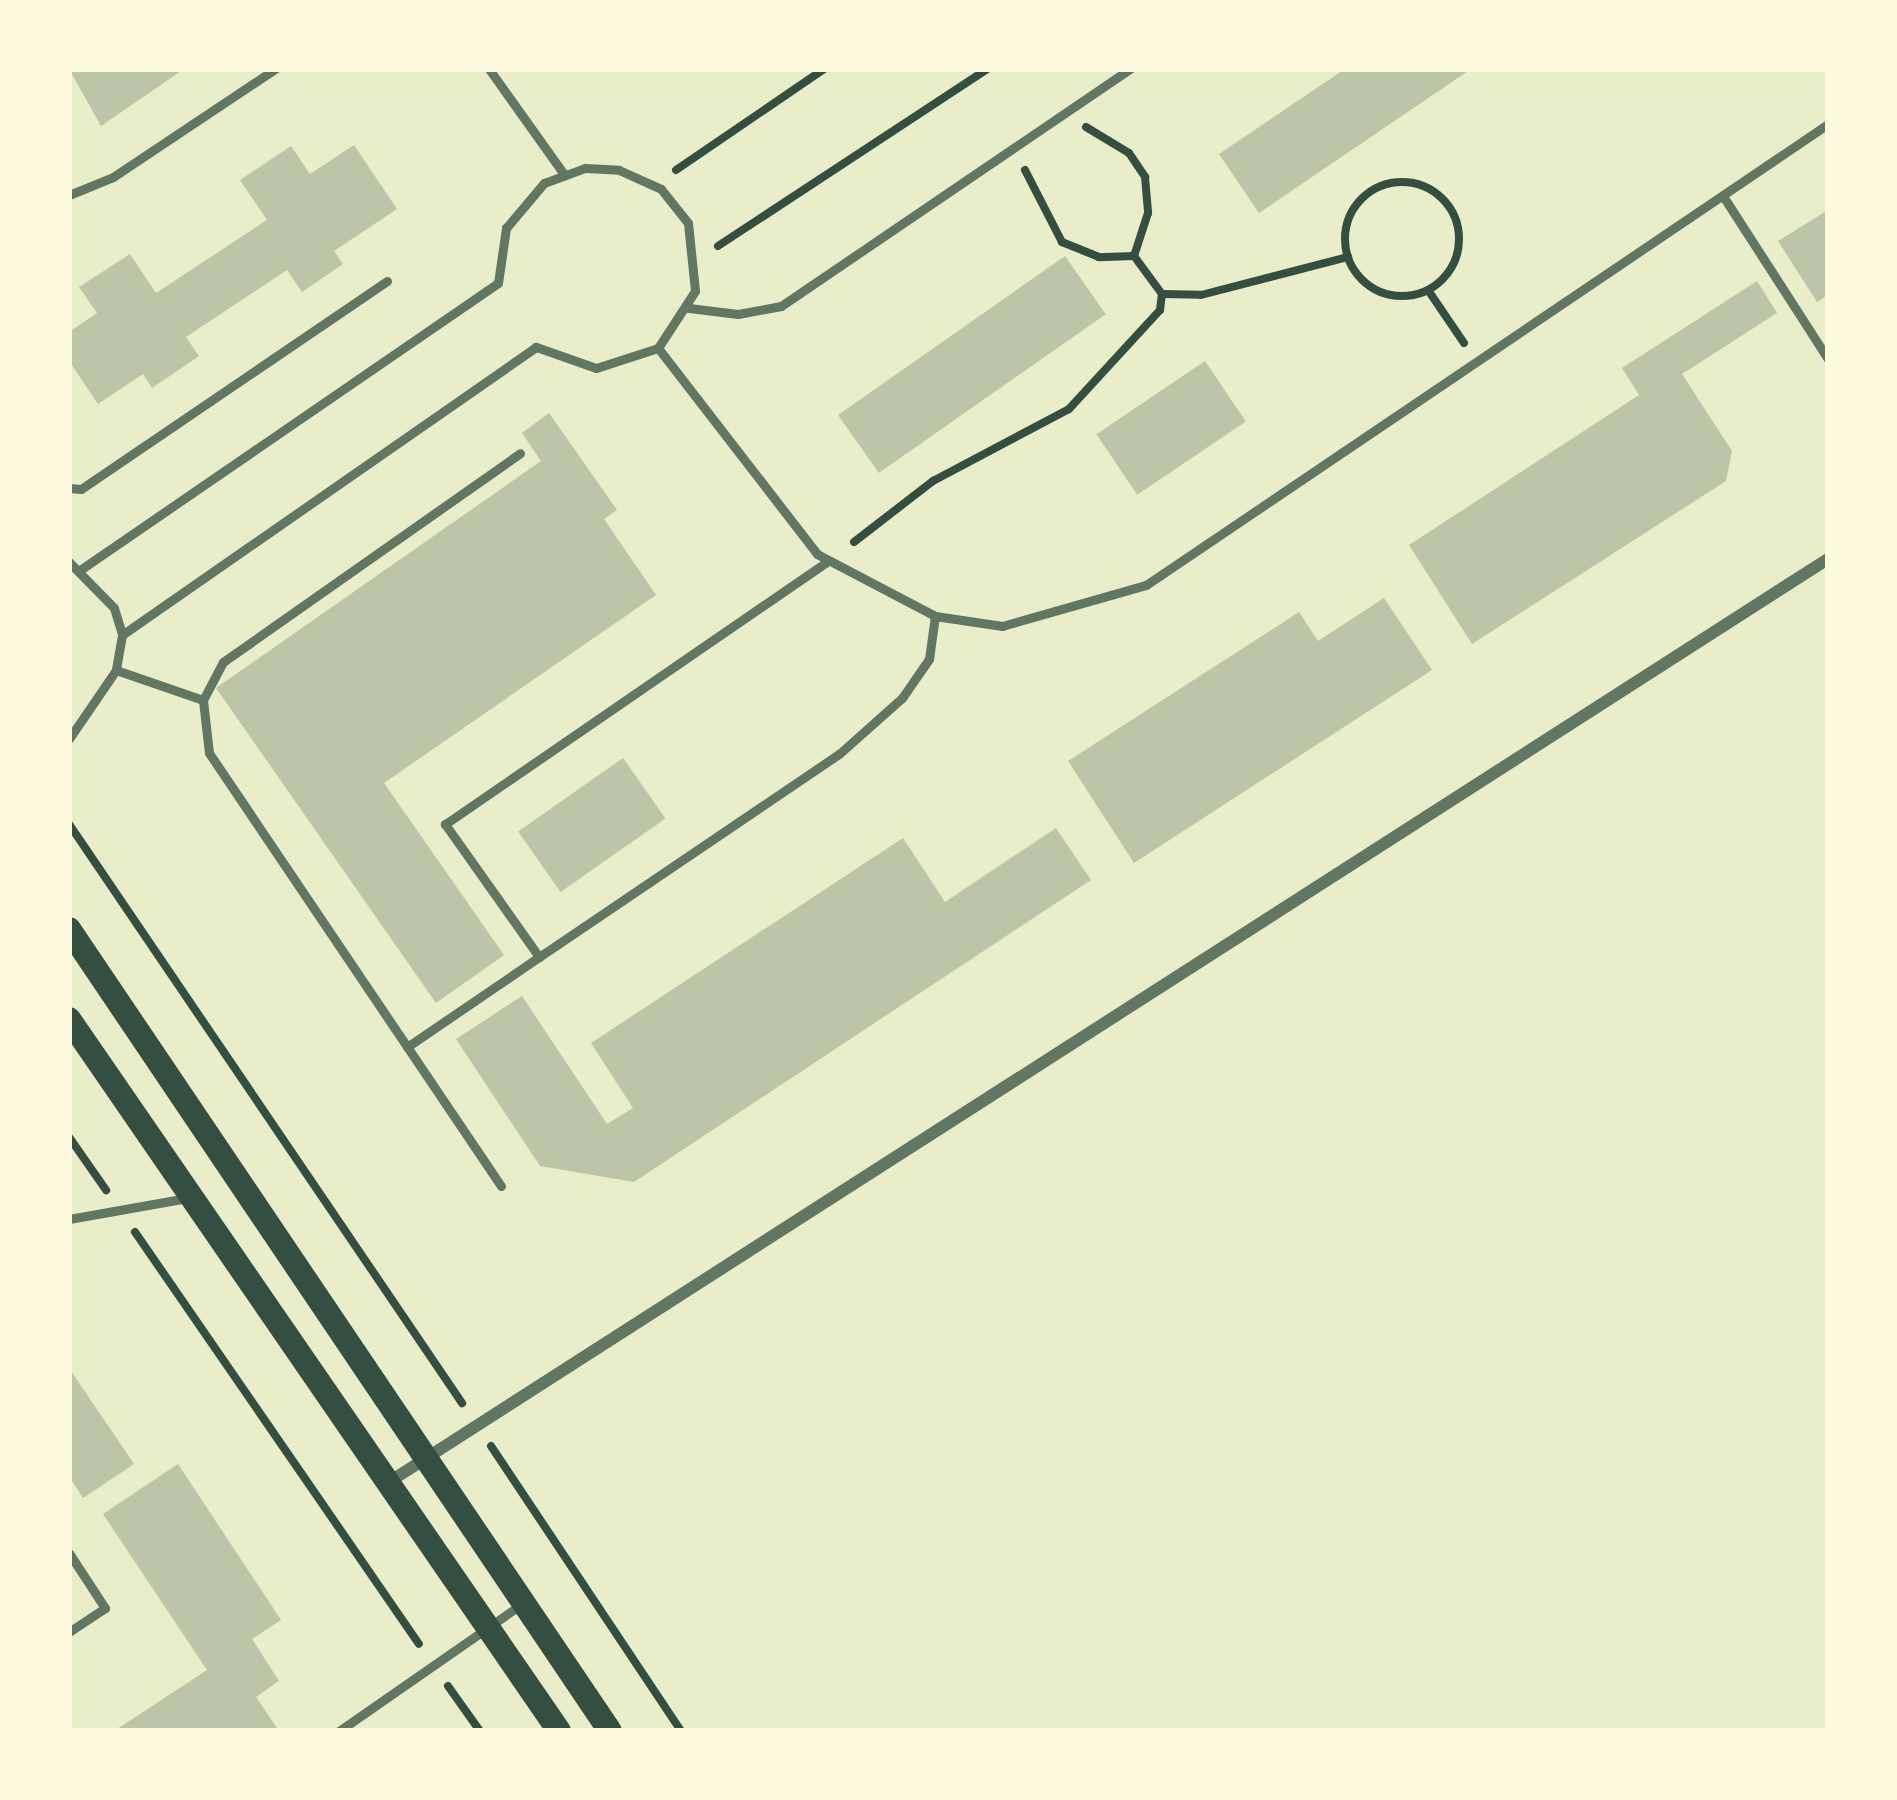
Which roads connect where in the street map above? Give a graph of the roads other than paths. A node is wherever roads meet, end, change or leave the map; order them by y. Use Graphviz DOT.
graph roads {
  1 [pos="275,69"];
  2 [pos="489,69"];
  3 [pos="1130,69"];
  4 [pos="1828,124"];
  5 [pos="564,173"];
  6 [pos="69,195"];
  7 [pos="1723,196"];
  8 [pos="387,281"];
  9 [pos="689,308"];
  10 [pos="658,348"];
  11 [pos="1828,359"];
  12 [pos="520,453"];
  13 [pos="69,488"];
  14 [pos="1828,559"];
  15 [pos="829,561"];
  16 [pos="69,562"];
  17 [pos="80,570"];
  18 [pos="935,616"];
  19 [pos="122,635"];
  20 [pos="116,670"];
  21 [pos="203,700"];
  22 [pos="69,739"];
  23 [pos="69,929"];
  24 [pos="539,957"];
  25 [pos="69,1019"];
  26 [pos="406,1047"];
  27 [pos="501,1186"];
  28 [pos="192,1197"];
  29 [pos="69,1219"];
  30 [pos="425,1458"];
  31 [pos="388,1483"];
  32 [pos="69,1553"];
  33 [pos="523,1603"];
  34 [pos="487,1627"];
  35 [pos="69,1632"];
  36 [pos="339,1731"];
  37 [pos="560,1731"];
  38 [pos="610,1731"];
  1 -- 6 [label="lane"];
  2 -- 5 [label="lane"];
  3 -- 9 [label="lane"];
  4 -- 7 [label="lane"];
  5 -- 9 [label="lane"];
  5 -- 17 [label="lane"];
  7 -- 11 [label="lane"];
  7 -- 18 [label="lane"];
  8 -- 13 [label="lane"];
  9 -- 10 [label="lane"];
  10 -- 15 [label="lane"];
  10 -- 19 [label="lane"];
  12 -- 21 [label="lane"];
  14 -- 30 [label="street"];
  15 -- 18 [label="lane"];
  15 -- 24 [label="lane"];
  16 -- 17 [label="lane"];
  17 -- 19 [label="lane"];
  18 -- 24 [label="lane"];
  19 -- 20 [label="lane"];
  20 -- 21 [label="lane"];
  20 -- 22 [label="lane"];
  21 -- 26 [label="lane"];
  23 -- 30 [label="main road"];
  24 -- 26 [label="lane"];
  25 -- 28 [label="main road"];
  26 -- 27 [label="lane"];
  28 -- 29 [label="lane"];
  28 -- 31 [label="main road"];
  30 -- 31 [label="street"];
  30 -- 33 [label="main road"];
  31 -- 34 [label="main road"];
  32 -- 35 [label="lane"];
  33 -- 34 [label="lane"];
  33 -- 38 [label="main road"];
  34 -- 36 [label="lane"];
  34 -- 37 [label="main road"];
}
